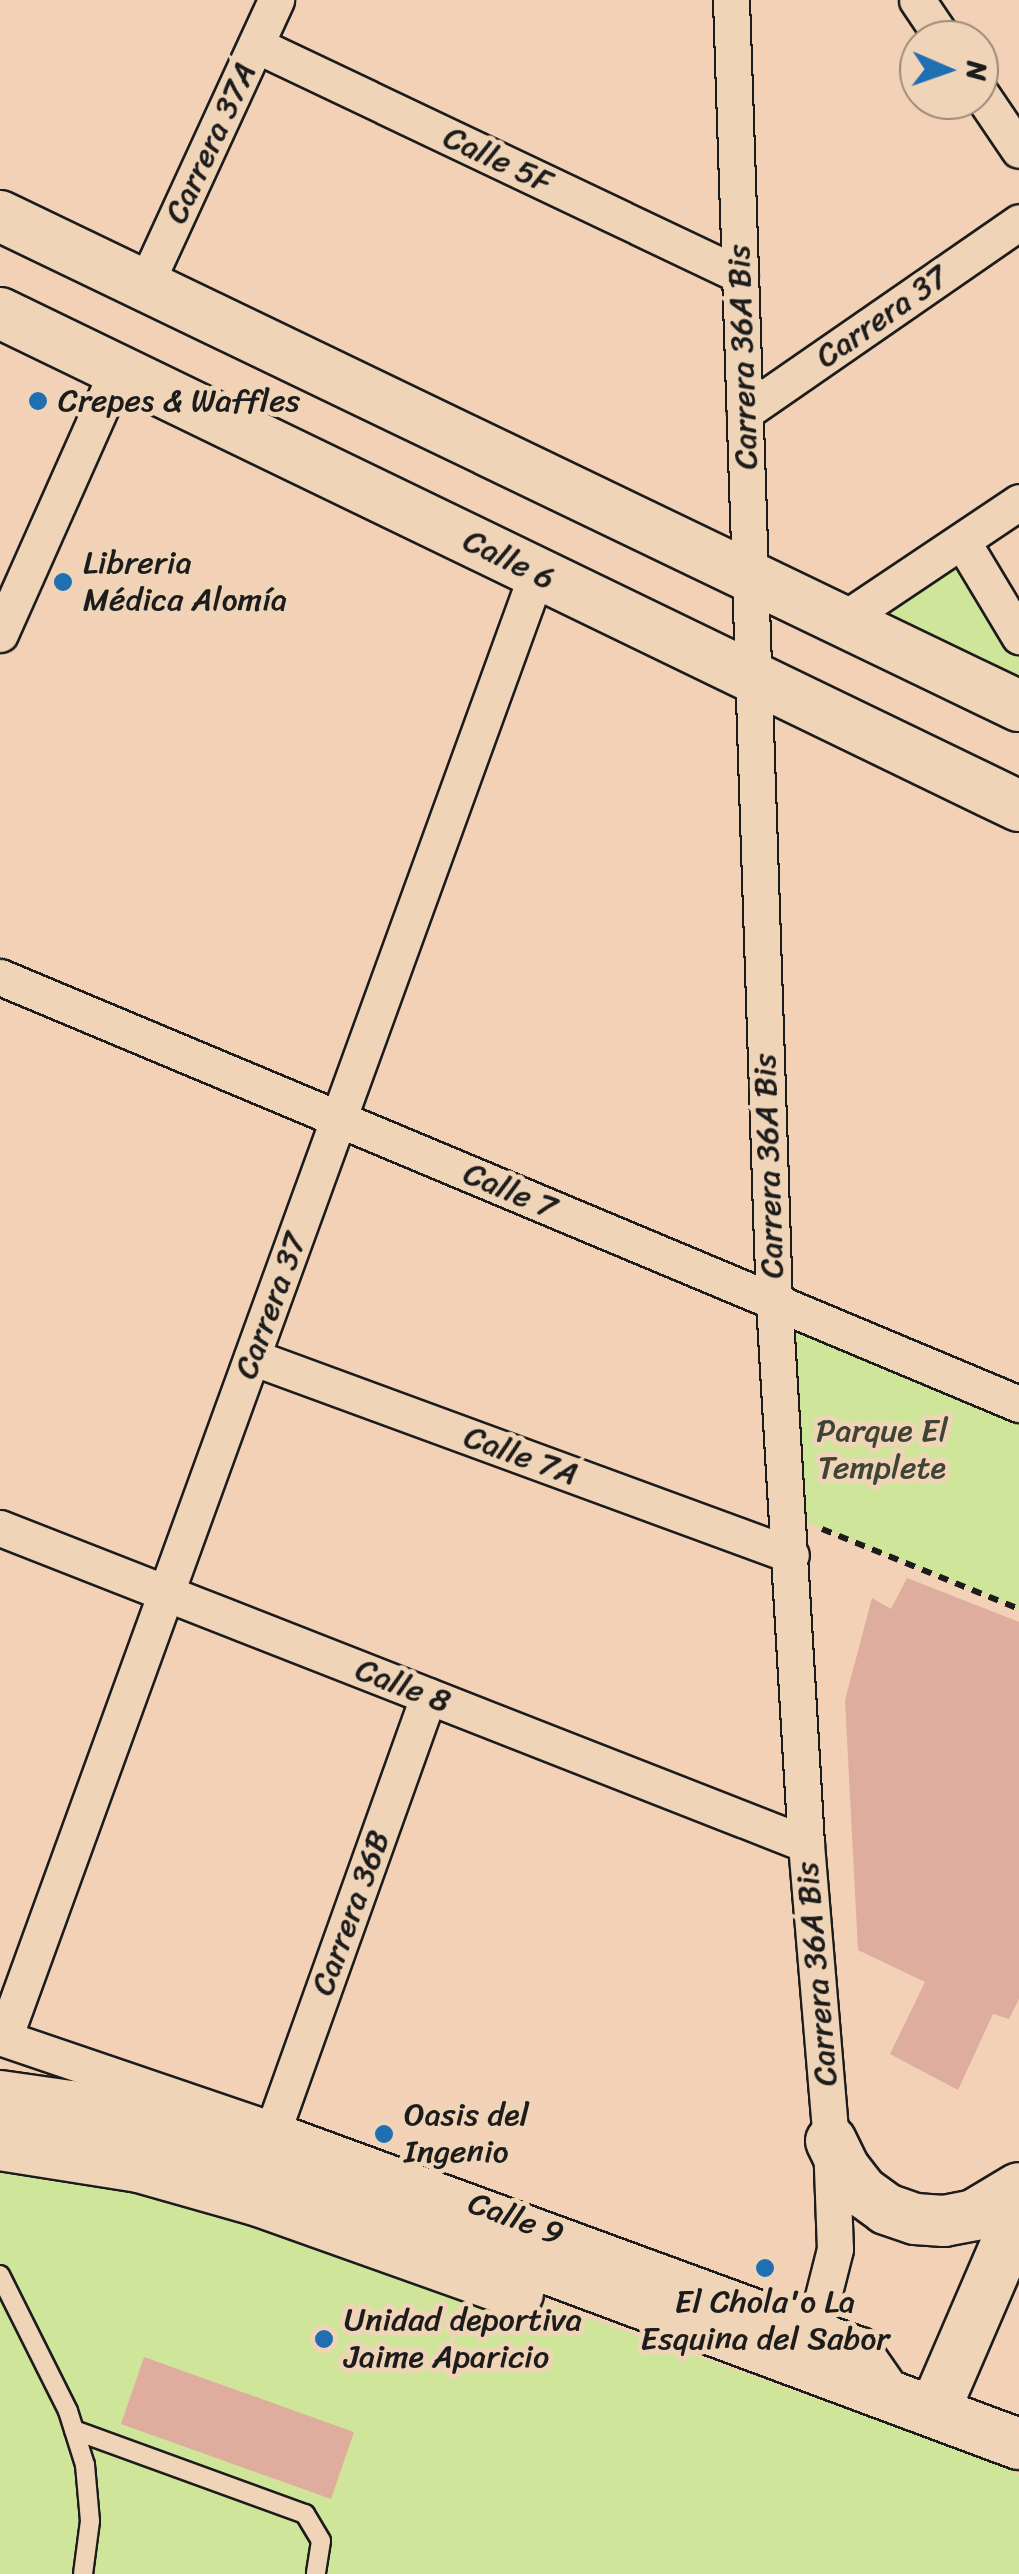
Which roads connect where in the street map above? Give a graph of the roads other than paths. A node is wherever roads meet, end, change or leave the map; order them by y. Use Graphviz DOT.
graph roads {
  1 [pos="276,0"];
  2 [pos="731,0"];
  3 [pos="256,45"];
  4 [pos="999,120"];
  5 [pos="1019,150"];
  6 [pos="1019,222"];
  7 [pos="12,230"];
  8 [pos="740,275"];
  9 [pos="144,285"];
  10 [pos="0,314"];
  11 [pos="116,371"];
  12 [pos="745,412"];
  13 [pos="1019,502"];
  14 [pos="962,541"];
  15 [pos="537,573"];
  16 [pos="750,574"];
  17 [pos="843,620"];
  18 [pos="0,634"];
  19 [pos="1019,636"];
  20 [pos="754,676"];
  21 [pos="1019,706"];
  22 [pos="1019,806"];
  23 [pos="0,977"];
  24 [pos="338,1118"];
  25 [pos="774,1301"];
  26 [pos="252,1357"];
  27 [pos="1019,1404"];
  28 [pos="0,1528"];
  29 [pos="790,1555"];
  30 [pos="166,1593"];
  31 [pos="428,1696"];
  32 [pos="806,1844"];
  33 [pos="2,2038"];
  34 [pos="0,2096"];
  35 [pos="273,2130"];
  36 [pos="831,2141"];
  37 [pos="0,2146"];
  38 [pos="1019,2188"];
  39 [pos="1019,2214"];
  40 [pos="0,2274"];
  41 [pos="815,2328"];
  42 [pos="914,2402"];
  43 [pos="74,2430"];
  44 [pos="1007,2432"];
  45 [pos="1019,2476"];
  46 [pos="83,2574"];
  47 [pos="316,2574"];
  1 -- 3 [label="street, Carrera 37A"];
  2 -- 8 [label="street, Carrera 36A Bis"];
  3 -- 8 [label="street, Calle 5F"];
  3 -- 9 [label="street, Carrera 37A"];
  4 -- 5 [label="street"];
  6 -- 12 [label="street, Carrera 37"];
  7 -- 9 [label="main road"];
  8 -- 12 [label="street, Carrera 36A Bis"];
  9 -- 16 [label="main road"];
  10 -- 11 [label="main road, Calle 6"];
  11 -- 15 [label="main road, Calle 6"];
  11 -- 18 [label="street"];
  12 -- 16 [label="street, Carrera 36A Bis"];
  13 -- 14 [label="street"];
  14 -- 17 [label="street"];
  14 -- 19 [label="street"];
  15 -- 20 [label="main road, Calle 6"];
  15 -- 24 [label="street, Carrera 37"];
  16 -- 17 [label="main road"];
  16 -- 20 [label="street, Carrera 36A Bis"];
  17 -- 21 [label="main road"];
  20 -- 22 [label="main road, Calle 6"];
  20 -- 25 [label="street, Carrera 36A Bis"];
  23 -- 24 [label="street, Calle 7"];
  24 -- 25 [label="street, Calle 7"];
  24 -- 26 [label="street, Carrera 37"];
  25 -- 27 [label="street, Calle 7"];
  25 -- 29 [label="street, Carrera 36A Bis"];
  26 -- 29 [label="street, Calle 7A"];
  26 -- 30 [label="street, Carrera 37"];
  28 -- 30 [label="street, Calle 8"];
  29 -- 32 [label="street, Carrera 36A Bis"];
  30 -- 31 [label="street, Calle 8"];
  30 -- 33 [label="street, Carrera 37"];
  31 -- 32 [label="street, Calle 8"];
  31 -- 35 [label="street, Carrera 36B"];
  32 -- 36 [label="street, Carrera 36A Bis"];
  33 -- 35 [label="street, Calle 9"];
  34 -- 42 [label="main road, Calle 9"];
  35 -- 41 [label="street, Calle 9"];
  36 -- 38 [label="main road"];
  36 -- 41 [label="street, Carrera 36A Bis"];
  37 -- 42 [label="main road"];
  39 -- 42 [label="main road"];
  40 -- 43 [label="lane"];
  41 -- 42 [label="street, Calle 9"];
  42 -- 44 [label="main road, Calle 9"];
  43 -- 46 [label="lane"];
  43 -- 47 [label="lane"];
  44 -- 45 [label="main road, Calle 9"];
}
